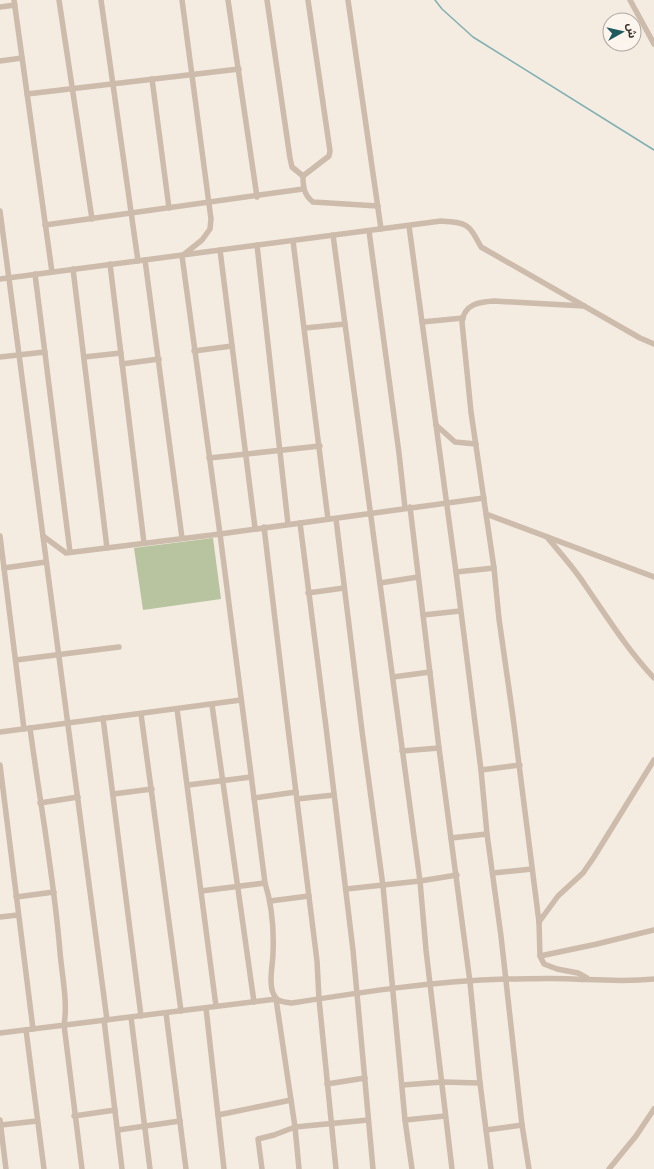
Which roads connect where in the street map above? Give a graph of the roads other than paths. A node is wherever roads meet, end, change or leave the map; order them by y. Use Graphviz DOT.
graph roads {
  1 [pos="59,0"];
  2 [pos="101,0"];
  3 [pos="182,0"];
  4 [pos="228,0"];
  5 [pos="267,0"];
  6 [pos="308,0"];
  7 [pos="348,0"];
  8 [pos="630,0"];
  9 [pos="14,2"];
  10 [pos="0,6"];
  11 [pos="654,44"];
  12 [pos="22,58"];
  13 [pos="0,61"];
  14 [pos="239,69"];
  15 [pos="192,74"];
  16 [pos="152,79"];
  17 [pos="113,84"];
  18 [pos="73,89"];
  19 [pos="27,94"];
  20 [pos="303,176"];
  21 [pos="303,189"];
  22 [pos="257,196"];
  23 [pos="208,202"];
  24 [pos="378,206"];
  25 [pos="169,208"];
  26 [pos="0,211"];
  27 [pos="131,213"];
  28 [pos="92,218"];
  29 [pos="45,225"];
  30 [pos="409,226"];
  31 [pos="381,229"];
  32 [pos="369,231"];
  33 [pos="1,234"];
  34 [pos="333,236"];
  35 [pos="293,241"];
  36 [pos="257,245"];
  37 [pos="220,250"];
  38 [pos="182,256"];
  39 [pos="145,260"];
  40 [pos="138,261"];
  41 [pos="110,264"];
  42 [pos="73,269"];
  43 [pos="52,272"];
  44 [pos="35,274"];
  45 [pos="9,278"];
  46 [pos="0,279"];
  47 [pos="584,306"];
  48 [pos="463,318"];
  49 [pos="422,322"];
  50 [pos="345,324"];
  51 [pos="305,328"];
  52 [pos="654,344"];
  53 [pos="232,346"];
  54 [pos="194,351"];
  55 [pos="45,352"];
  56 [pos="120,353"];
  57 [pos="19,355"];
  58 [pos="0,357"];
  59 [pos="84,357"];
  60 [pos="159,359"];
  61 [pos="122,364"];
  62 [pos="436,425"];
  63 [pos="476,444"];
  64 [pos="320,446"];
  65 [pos="279,451"];
  66 [pos="246,454"];
  67 [pos="209,458"];
  68 [pos="484,498"];
  69 [pos="446,502"];
  70 [pos="407,508"];
  71 [pos="370,513"];
  72 [pos="486,514"];
  73 [pos="336,518"];
  74 [pos="328,519"];
  75 [pos="300,523"];
  76 [pos="288,524"];
  77 [pos="264,527"];
  78 [pos="255,528"];
  79 [pos="220,534"];
  80 [pos="0,536"];
  81 [pos="43,536"];
  82 [pos="547,537"];
  83 [pos="182,538"];
  84 [pos="144,543"];
  85 [pos="107,548"];
  86 [pos="70,552"];
  87 [pos="46,562"];
  88 [pos="4,568"];
  89 [pos="494,568"];
  90 [pos="456,572"];
  91 [pos="418,577"];
  92 [pos="654,577"];
  93 [pos="380,583"];
  94 [pos="344,588"];
  95 [pos="308,593"];
  96 [pos="460,611"];
  97 [pos="423,615"];
  98 [pos="119,648"];
  99 [pos="58,655"];
  100 [pos="16,660"];
  101 [pos="430,672"];
  102 [pos="393,677"];
  103 [pos="654,678"];
  104 [pos="241,700"];
  105 [pos="212,705"];
  106 [pos="177,709"];
  107 [pos="142,714"];
  108 [pos="103,718"];
  109 [pos="67,723"];
  110 [pos="27,728"];
  111 [pos="0,732"];
  112 [pos="439,748"];
  113 [pos="402,751"];
  114 [pos="654,760"];
  115 [pos="0,765"];
  116 [pos="520,765"];
  117 [pos="481,770"];
  118 [pos="251,777"];
  119 [pos="223,780"];
  120 [pos="188,785"];
  121 [pos="152,789"];
  122 [pos="296,792"];
  123 [pos="113,794"];
  124 [pos="334,795"];
  125 [pos="78,797"];
  126 [pos="254,798"];
  127 [pos="297,799"];
  128 [pos="40,803"];
  129 [pos="3,810"];
  130 [pos="487,834"];
  131 [pos="451,838"];
  132 [pos="532,869"];
  133 [pos="493,873"];
  134 [pos="456,875"];
  135 [pos="420,881"];
  136 [pos="265,883"];
  137 [pos="383,886"];
  138 [pos="238,887"];
  139 [pos="346,889"];
  140 [pos="201,891"];
  141 [pos="54,892"];
  142 [pos="309,896"];
  143 [pos="16,897"];
  144 [pos="270,901"];
  145 [pos="18,914"];
  146 [pos="0,917"];
  147 [pos="539,922"];
  148 [pos="654,930"];
  149 [pos="540,956"];
  150 [pos="505,979"];
  151 [pos="589,979"];
  152 [pos="654,979"];
  153 [pos="470,982"];
  154 [pos="430,984"];
  155 [pos="392,989"];
  156 [pos="357,993"];
  157 [pos="276,999"];
  158 [pos="319,999"];
  159 [pos="254,1002"];
  160 [pos="216,1006"];
  161 [pos="206,1008"];
  162 [pos="181,1011"];
  163 [pos="166,1013"];
  164 [pos="141,1016"];
  165 [pos="131,1017"];
  166 [pos="106,1020"];
  167 [pos="64,1025"];
  168 [pos="33,1029"];
  169 [pos="26,1030"];
  170 [pos="0,1033"];
  171 [pos="365,1078"];
  172 [pos="442,1082"];
  173 [pos="480,1083"];
  174 [pos="327,1084"];
  175 [pos="403,1086"];
  176 [pos="291,1100"];
  177 [pos="654,1109"];
  178 [pos="115,1110"];
  179 [pos="218,1115"];
  180 [pos="74,1116"];
  181 [pos="445,1116"];
  182 [pos="368,1120"];
  183 [pos="406,1120"];
  184 [pos="37,1121"];
  185 [pos="180,1121"];
  186 [pos="0,1122"];
  187 [pos="331,1123"];
  188 [pos="522,1125"];
  189 [pos="145,1126"];
  190 [pos="295,1127"];
  191 [pos="118,1130"];
  192 [pos="486,1130"];
  193 [pos="6,1169"];
  194 [pos="44,1169"];
  195 [pos="82,1169"];
  196 [pos="122,1169"];
  197 [pos="150,1169"];
  198 [pos="186,1169"];
  199 [pos="224,1169"];
  200 [pos="262,1169"];
  201 [pos="299,1169"];
  202 [pos="336,1169"];
  203 [pos="373,1169"];
  204 [pos="412,1169"];
  205 [pos="452,1169"];
  206 [pos="491,1169"];
  207 [pos="529,1169"];
  208 [pos="609,1169"];
  1 -- 18 [label="street"];
  2 -- 17 [label="street"];
  3 -- 15 [label="street"];
  4 -- 14 [label="street"];
  5 -- 20 [label="street"];
  6 -- 20 [label="street"];
  7 -- 24 [label="street"];
  8 -- 11 [label="street"];
  9 -- 10 [label="street"];
  9 -- 12 [label="street"];
  12 -- 13 [label="street"];
  12 -- 19 [label="street"];
  14 -- 15 [label="street"];
  14 -- 22 [label="street"];
  15 -- 16 [label="street"];
  15 -- 23 [label="street"];
  16 -- 17 [label="street"];
  16 -- 25 [label="street"];
  17 -- 18 [label="street"];
  17 -- 27 [label="street"];
  18 -- 19 [label="street"];
  18 -- 28 [label="street"];
  19 -- 29 [label="street"];
  20 -- 21 [label="street"];
  21 -- 22 [label="street"];
  21 -- 24 [label="street"];
  22 -- 23 [label="street"];
  23 -- 25 [label="street"];
  23 -- 38 [label="street"];
  24 -- 31 [label="street"];
  25 -- 27 [label="street"];
  26 -- 33 [label="street"];
  27 -- 28 [label="street"];
  27 -- 40 [label="street"];
  28 -- 29 [label="street"];
  29 -- 43 [label="street"];
  30 -- 31 [label="street"];
  30 -- 47 [label="street"];
  30 -- 49 [label="street"];
  31 -- 32 [label="street"];
  32 -- 34 [label="street"];
  32 -- 70 [label="street"];
  33 -- 45 [label="street"];
  34 -- 35 [label="street"];
  34 -- 50 [label="street"];
  35 -- 36 [label="street"];
  35 -- 51 [label="street"];
  36 -- 37 [label="street"];
  36 -- 65 [label="street"];
  37 -- 38 [label="street"];
  37 -- 53 [label="street"];
  38 -- 39 [label="street"];
  38 -- 54 [label="street"];
  39 -- 40 [label="street"];
  39 -- 60 [label="street"];
  40 -- 41 [label="street"];
  41 -- 42 [label="street"];
  41 -- 56 [label="street"];
  42 -- 43 [label="street"];
  42 -- 59 [label="street"];
  43 -- 44 [label="street"];
  44 -- 45 [label="street"];
  44 -- 55 [label="street"];
  45 -- 46 [label="street"];
  45 -- 57 [label="street"];
  47 -- 48 [label="street"];
  47 -- 52 [label="street"];
  48 -- 49 [label="street"];
  48 -- 63 [label="street"];
  49 -- 62 [label="street"];
  50 -- 51 [label="street"];
  50 -- 71 [label="street"];
  51 -- 64 [label="street"];
  53 -- 54 [label="street"];
  53 -- 66 [label="street"];
  54 -- 67 [label="street"];
  55 -- 57 [label="street"];
  55 -- 86 [label="street"];
  56 -- 59 [label="street"];
  56 -- 61 [label="street"];
  57 -- 58 [label="street"];
  57 -- 81 [label="street"];
  59 -- 85 [label="street"];
  60 -- 61 [label="street"];
  60 -- 83 [label="street"];
  61 -- 84 [label="street"];
  62 -- 63 [label="street"];
  62 -- 69 [label="street"];
  63 -- 68 [label="street"];
  64 -- 65 [label="street"];
  64 -- 74 [label="street"];
  65 -- 66 [label="street"];
  65 -- 76 [label="street"];
  66 -- 67 [label="street"];
  66 -- 78 [label="street"];
  67 -- 79 [label="street"];
  68 -- 69 [label="street"];
  68 -- 72 [label="street"];
  69 -- 70 [label="street"];
  69 -- 90 [label="street"];
  70 -- 71 [label="street"];
  70 -- 91 [label="street"];
  71 -- 73 [label="street"];
  71 -- 93 [label="street"];
  72 -- 82 [label="street"];
  72 -- 89 [label="street"];
  73 -- 74 [label="street"];
  73 -- 94 [label="street"];
  74 -- 75 [label="street"];
  75 -- 76 [label="street"];
  75 -- 95 [label="street"];
  76 -- 77 [label="street"];
  77 -- 78 [label="street"];
  77 -- 122 [label="street"];
  78 -- 79 [label="street"];
  79 -- 83 [label="street"];
  79 -- 104 [label="street"];
  80 -- 88 [label="street"];
  81 -- 86 [label="street"];
  81 -- 87 [label="street"];
  82 -- 92 [label="street"];
  82 -- 103 [label="street"];
  83 -- 84 [label="street"];
  84 -- 85 [label="street"];
  85 -- 86 [label="street"];
  87 -- 88 [label="street"];
  87 -- 99 [label="street"];
  88 -- 100 [label="street"];
  89 -- 90 [label="street"];
  89 -- 116 [label="street"];
  90 -- 96 [label="street"];
  91 -- 93 [label="street"];
  91 -- 97 [label="street"];
  93 -- 102 [label="street"];
  94 -- 95 [label="street"];
  94 -- 137 [label="street"];
  95 -- 124 [label="street"];
  96 -- 97 [label="street"];
  96 -- 117 [label="street"];
  97 -- 101 [label="street"];
  98 -- 99 [label="street"];
  99 -- 100 [label="street"];
  99 -- 109 [label="street"];
  100 -- 110 [label="street"];
  101 -- 102 [label="street"];
  101 -- 112 [label="street"];
  102 -- 113 [label="street"];
  104 -- 105 [label="street"];
  104 -- 118 [label="street"];
  105 -- 106 [label="street"];
  105 -- 119 [label="street"];
  106 -- 107 [label="street"];
  106 -- 120 [label="street"];
  107 -- 108 [label="street"];
  107 -- 121 [label="street"];
  108 -- 109 [label="street"];
  108 -- 123 [label="street"];
  109 -- 110 [label="street"];
  109 -- 125 [label="street"];
  110 -- 111 [label="street"];
  110 -- 128 [label="street"];
  112 -- 113 [label="street"];
  112 -- 131 [label="street"];
  113 -- 135 [label="street"];
  114 -- 147 [label="street"];
  115 -- 129 [label="street"];
  116 -- 117 [label="street"];
  116 -- 132 [label="street"];
  117 -- 130 [label="street"];
  118 -- 119 [label="street"];
  118 -- 126 [label="street"];
  119 -- 120 [label="street"];
  119 -- 138 [label="street"];
  120 -- 140 [label="street"];
  121 -- 123 [label="street"];
  121 -- 162 [label="street"];
  122 -- 126 [label="street"];
  122 -- 127 [label="street"];
  123 -- 164 [label="street"];
  124 -- 127 [label="street"];
  124 -- 139 [label="street"];
  125 -- 128 [label="street"];
  125 -- 166 [label="street"];
  126 -- 136 [label="street"];
  127 -- 142 [label="street"];
  128 -- 141 [label="street"];
  129 -- 143 [label="street"];
  130 -- 131 [label="street"];
  130 -- 133 [label="street"];
  131 -- 134 [label="street"];
  132 -- 133 [label="street"];
  132 -- 147 [label="street"];
  133 -- 150 [label="street"];
  134 -- 135 [label="street"];
  134 -- 153 [label="street"];
  135 -- 137 [label="street"];
  135 -- 154 [label="street"];
  136 -- 138 [label="street"];
  136 -- 144 [label="street"];
  137 -- 139 [label="street"];
  137 -- 155 [label="street"];
  138 -- 140 [label="street"];
  138 -- 159 [label="street"];
  139 -- 156 [label="street"];
  140 -- 160 [label="street"];
  141 -- 143 [label="street"];
  141 -- 167 [label="street"];
  142 -- 144 [label="street"];
  142 -- 158 [label="street"];
  143 -- 145 [label="street"];
  144 -- 157 [label="street"];
  145 -- 146 [label="street"];
  145 -- 168 [label="street"];
  147 -- 149 [label="street"];
  148 -- 149 [label="street"];
  149 -- 151 [label="street"];
  150 -- 151 [label="street"];
  150 -- 153 [label="street"];
  150 -- 188 [label="street"];
  151 -- 152 [label="street"];
  153 -- 154 [label="street"];
  153 -- 173 [label="street"];
  154 -- 155 [label="street"];
  154 -- 172 [label="street"];
  155 -- 156 [label="street"];
  155 -- 175 [label="street"];
  156 -- 158 [label="street"];
  156 -- 171 [label="street"];
  157 -- 158 [label="street"];
  157 -- 159 [label="street"];
  157 -- 176 [label="street"];
  158 -- 174 [label="street"];
  159 -- 160 [label="street"];
  160 -- 161 [label="street"];
  161 -- 162 [label="street"];
  161 -- 179 [label="street"];
  162 -- 163 [label="street"];
  163 -- 164 [label="street"];
  163 -- 185 [label="street"];
  164 -- 165 [label="street"];
  165 -- 166 [label="street"];
  165 -- 189 [label="street"];
  166 -- 167 [label="street"];
  166 -- 178 [label="street"];
  167 -- 168 [label="street"];
  167 -- 180 [label="street"];
  168 -- 169 [label="street"];
  169 -- 170 [label="street"];
  169 -- 184 [label="street"];
  171 -- 174 [label="street"];
  171 -- 182 [label="street"];
  172 -- 173 [label="street"];
  172 -- 175 [label="street"];
  172 -- 181 [label="street"];
  173 -- 192 [label="street"];
  174 -- 187 [label="street"];
  175 -- 183 [label="street"];
  176 -- 179 [label="street"];
  176 -- 190 [label="street"];
  177 -- 208 [label="street"];
  178 -- 180 [label="street"];
  178 -- 191 [label="street"];
  179 -- 199 [label="street"];
  180 -- 195 [label="street"];
  181 -- 183 [label="street"];
  181 -- 205 [label="street"];
  182 -- 187 [label="street"];
  182 -- 203 [label="street"];
  183 -- 204 [label="street"];
  184 -- 186 [label="street"];
  184 -- 194 [label="street"];
  185 -- 189 [label="street"];
  185 -- 198 [label="street"];
  186 -- 193 [label="street"];
  187 -- 190 [label="street"];
  187 -- 202 [label="street"];
  188 -- 192 [label="street"];
  188 -- 207 [label="street"];
  189 -- 191 [label="street"];
  189 -- 197 [label="street"];
  190 -- 200 [label="street"];
  190 -- 201 [label="street"];
  191 -- 196 [label="street"];
  192 -- 206 [label="street"];
}
